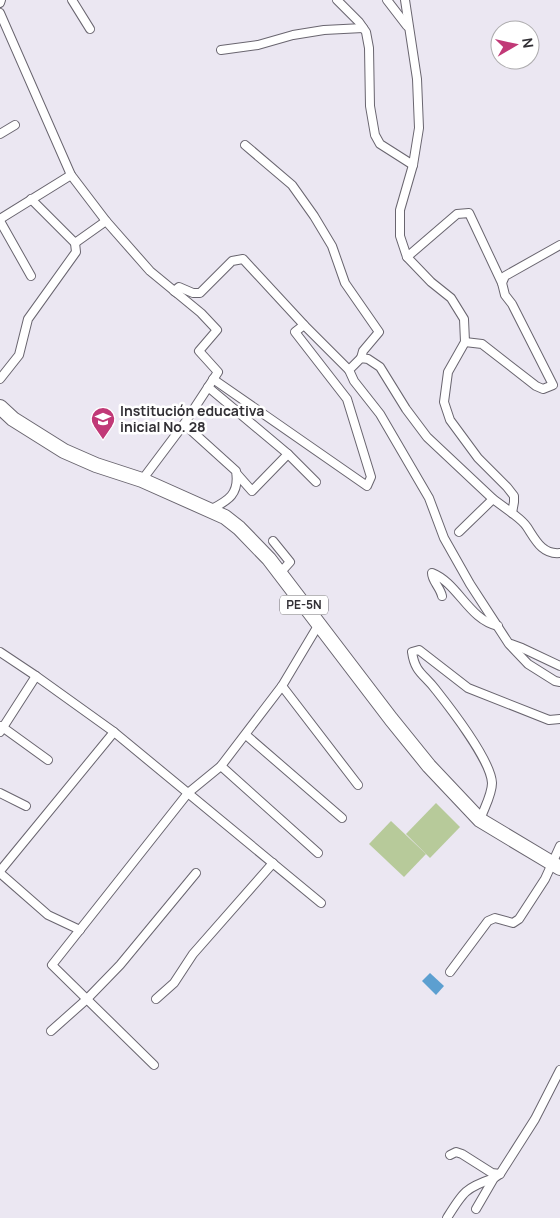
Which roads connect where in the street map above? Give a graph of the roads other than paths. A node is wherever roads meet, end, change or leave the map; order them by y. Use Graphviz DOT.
graph roads {
  1 [pos="72,0"];
  2 [pos="337,0"];
  3 [pos="387,0"];
  4 [pos="404,0"];
  5 [pos="0,13"];
  6 [pos="363,28"];
  7 [pos="408,28"];
  8 [pos="90,29"];
  9 [pos="221,50"];
  10 [pos="15,125"];
  11 [pos="0,134"];
  12 [pos="245,145"];
  13 [pos="413,165"];
  14 [pos="71,175"];
  15 [pos="31,199"];
  16 [pos="0,220"];
  17 [pos="106,220"];
  18 [pos="75,243"];
  19 [pos="560,245"];
  20 [pos="407,257"];
  21 [pos="31,276"];
  22 [pos="502,283"];
  23 [pos="201,313"];
  24 [pos="304,325"];
  25 [pos="465,342"];
  26 [pos="361,358"];
  27 [pos="350,370"];
  28 [pos="0,379"];
  29 [pos="213,379"];
  30 [pos="556,385"];
  31 [pos="208,387"];
  32 [pos="0,406"];
  33 [pos="184,424"];
  34 [pos="288,454"];
  35 [pos="237,474"];
  36 [pos="142,480"];
  37 [pos="316,482"];
  38 [pos="493,499"];
  39 [pos="210,510"];
  40 [pos="512,513"];
  41 [pos="460,532"];
  42 [pos="274,541"];
  43 [pos="560,553"];
  44 [pos="280,573"];
  45 [pos="442,596"];
  46 [pos="319,624"];
  47 [pos="498,626"];
  48 [pos="509,644"];
  49 [pos="0,652"];
  50 [pos="560,666"];
  51 [pos="36,676"];
  52 [pos="560,682"];
  53 [pos="282,686"];
  54 [pos="560,719"];
  55 [pos="1,728"];
  56 [pos="114,732"];
  57 [pos="246,735"];
  58 [pos="48,760"];
  59 [pos="221,766"];
  60 [pos="358,785"];
  61 [pos="188,793"];
  62 [pos="0,794"];
  63 [pos="26,806"];
  64 [pos="342,818"];
  65 [pos="480,820"];
  66 [pos="560,846"];
  67 [pos="318,853"];
  68 [pos="273,864"];
  69 [pos="555,866"];
  70 [pos="0,872"];
  71 [pos="196,873"];
  72 [pos="321,903"];
  73 [pos="80,930"];
  74 [pos="450,972"];
  75 [pos="87,998"];
  76 [pos="156,1000"];
  77 [pos="51,1032"];
  78 [pos="154,1065"];
  79 [pos="560,1070"];
  80 [pos="450,1155"];
  81 [pos="497,1176"];
  82 [pos="476,1209"];
  83 [pos="447,1218"];
  1 -- 8 [label="street"];
  2 -- 6 [label="street"];
  3 -- 7 [label="street"];
  4 -- 7 [label="street"];
  5 -- 14 [label="street"];
  6 -- 9 [label="street"];
  6 -- 13 [label="street"];
  7 -- 13 [label="street"];
  10 -- 11 [label="street"];
  12 -- 26 [label="street"];
  13 -- 20 [label="street"];
  14 -- 15 [label="street"];
  14 -- 17 [label="street"];
  15 -- 16 [label="street"];
  15 -- 18 [label="street"];
  16 -- 21 [label="street"];
  17 -- 18 [label="street"];
  17 -- 23 [label="street"];
  18 -- 28 [label="street"];
  19 -- 22 [label="street"];
  20 -- 22 [label="street"];
  20 -- 25 [label="street"];
  22 -- 30 [label="street"];
  23 -- 24 [label="street"];
  23 -- 29 [label="street"];
  24 -- 27 [label="street"];
  24 -- 29 [label="street"];
  25 -- 30 [label="street"];
  25 -- 40 [label="street"];
  26 -- 27 [label="street"];
  26 -- 38 [label="street"];
  27 -- 47 [label="street"];
  29 -- 31 [label="street"];
  31 -- 33 [label="street"];
  31 -- 34 [label="street"];
  32 -- 36 [label="highway, PE-5N"];
  33 -- 35 [label="street"];
  33 -- 36 [label="street"];
  34 -- 35 [label="street"];
  34 -- 37 [label="street"];
  35 -- 39 [label="street"];
  36 -- 39 [label="highway, PE-5N"];
  38 -- 40 [label="street"];
  38 -- 41 [label="street"];
  39 -- 44 [label="highway, PE-5N"];
  40 -- 43 [label="street"];
  42 -- 44 [label="street"];
  44 -- 46 [label="highway, PE-5N"];
  45 -- 47 [label="street"];
  46 -- 53 [label="street"];
  46 -- 65 [label="highway, PE-5N"];
  47 -- 48 [label="street"];
  48 -- 50 [label="street"];
  48 -- 52 [label="street"];
  49 -- 51 [label="street"];
  51 -- 55 [label="street"];
  51 -- 56 [label="street"];
  53 -- 57 [label="street"];
  53 -- 60 [label="street"];
  54 -- 65 [label="street"];
  55 -- 58 [label="street"];
  56 -- 61 [label="street"];
  56 -- 70 [label="street"];
  57 -- 59 [label="street"];
  57 -- 64 [label="street"];
  59 -- 61 [label="street"];
  59 -- 67 [label="street"];
  61 -- 68 [label="street"];
  61 -- 73 [label="street"];
  62 -- 63 [label="street"];
  65 -- 69 [label="highway, PE-5N"];
  66 -- 69 [label="street"];
  68 -- 72 [label="street"];
  68 -- 76 [label="street"];
  69 -- 74 [label="street"];
  70 -- 73 [label="street"];
  71 -- 75 [label="street"];
  73 -- 75 [label="street"];
  75 -- 77 [label="street"];
  75 -- 78 [label="street"];
  79 -- 81 [label="street"];
  80 -- 81 [label="street"];
  81 -- 82 [label="street"];
  81 -- 83 [label="street"];
}
